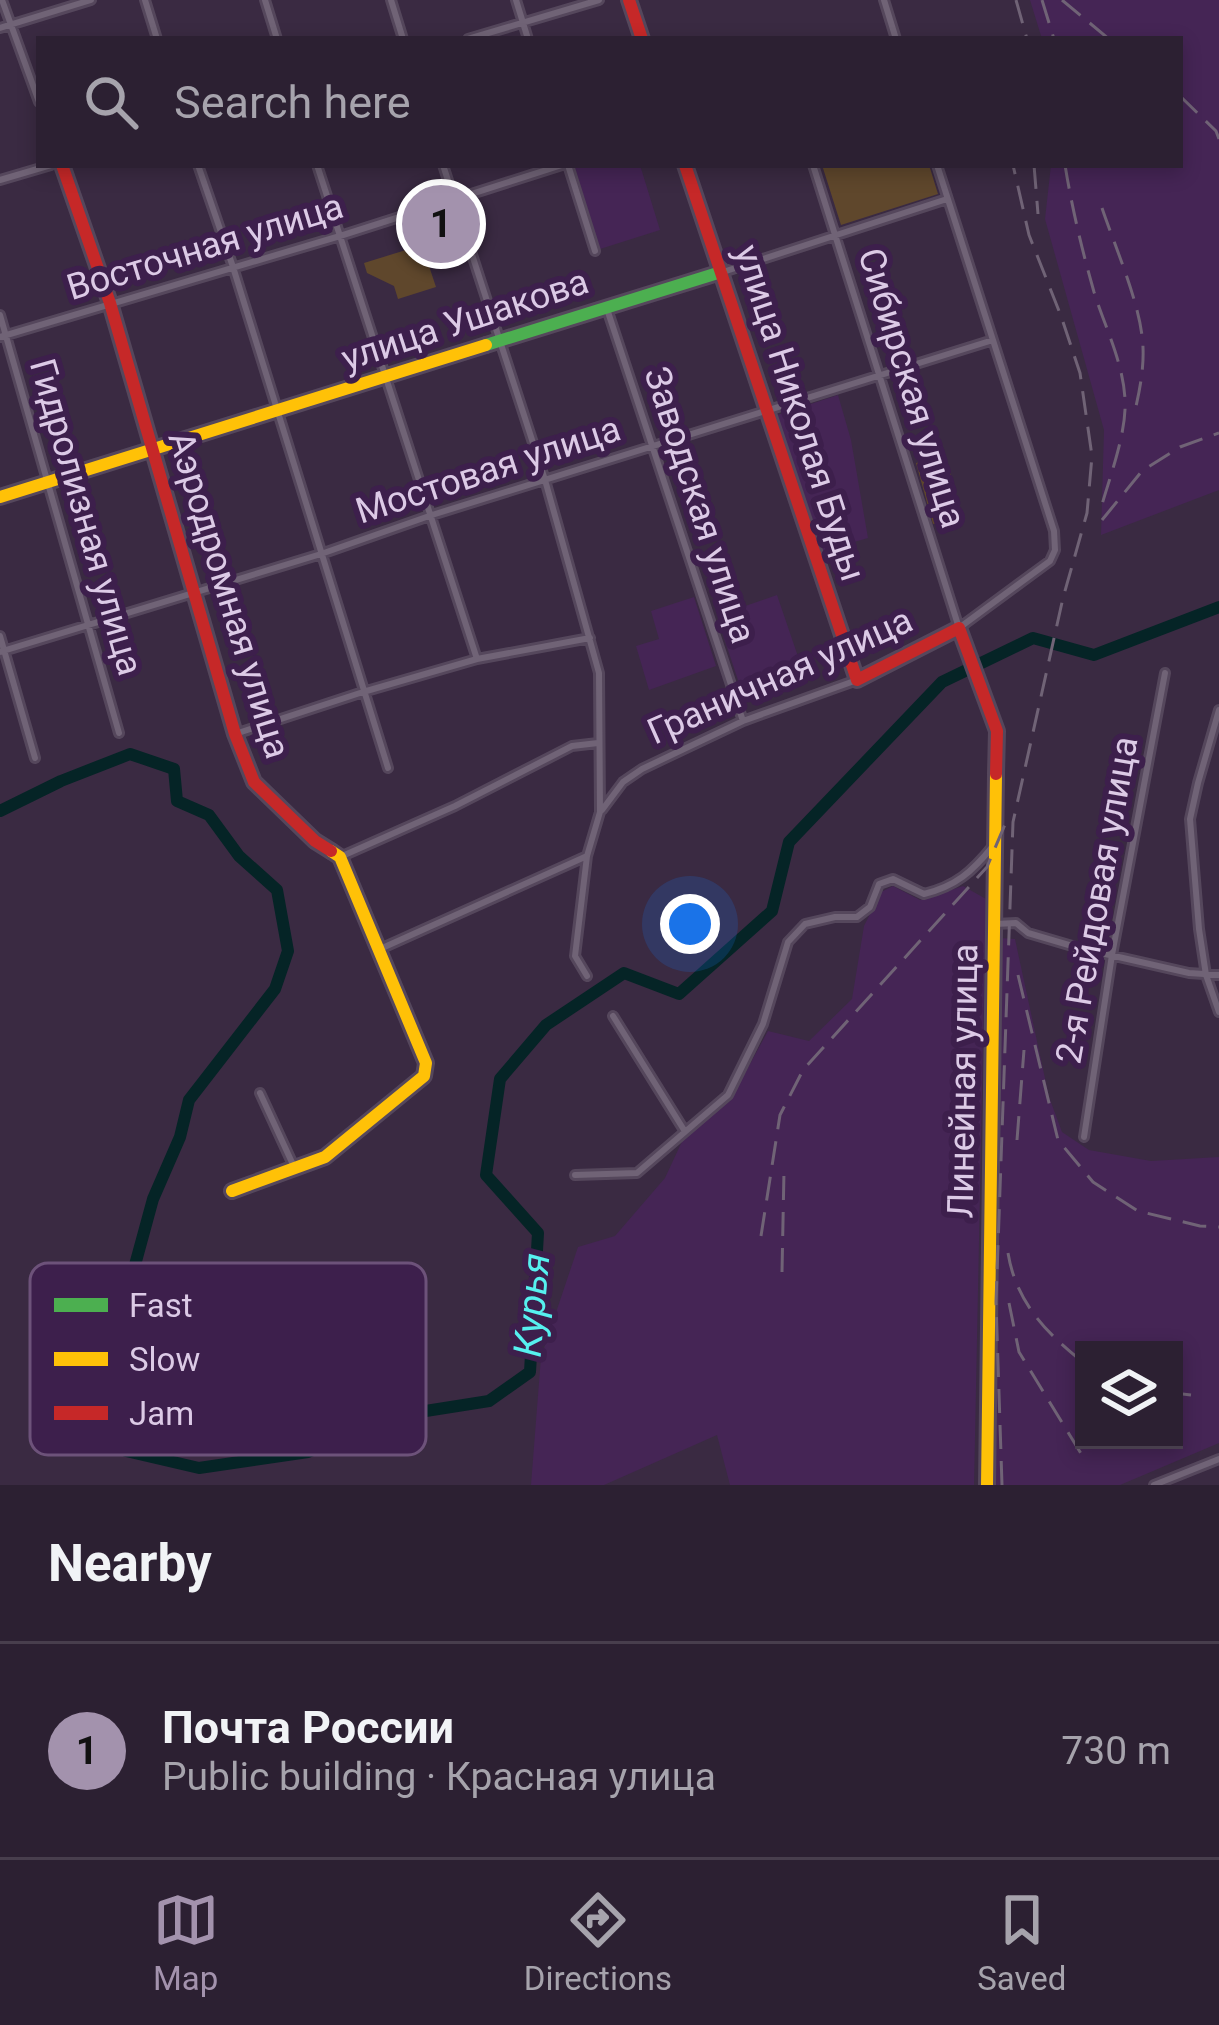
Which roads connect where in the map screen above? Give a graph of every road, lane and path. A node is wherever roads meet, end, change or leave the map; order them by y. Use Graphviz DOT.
graph roads {
  1 [pos="2,0"];
  2 [pos="92,0"];
  3 [pos="145,0"];
  4 [pos="265,0"];
  5 [pos="391,0"];
  6 [pos="516,0"];
  7 [pos="599,0"];
  8 [pos="629,0"];
  9 [pos="884,0"];
  10 [pos="523,22"];
  11 [pos="11,25"];
  12 [pos="0,28"];
  13 [pos="157,36"];
  14 [pos="276,36"];
  15 [pos="403,36"];
  16 [pos="478,36"];
  17 [pos="527,36"];
  18 [pos="641,36"];
  19 [pos="895,36"];
  20 [pos="36,94"];
  21 [pos="42,168"];
  22 [pos="63,168"];
  23 [pos="199,168"];
  24 [pos="317,168"];
  25 [pos="444,168"];
  26 [pos="555,168"];
  27 [pos="566,168"];
  28 [pos="686,168"];
  29 [pos="814,168"];
  30 [pos="938,168"];
  31 [pos="0,180"];
  32 [pos="454,198"];
  33 [pos="947,199"];
  34 [pos="836,235"];
  35 [pos="340,236"];
  36 [pos="595,251"];
  37 [pos="232,267"];
  38 [pos="721,272"];
  39 [pos="110,303"];
  40 [pos="607,307"];
  41 [pos="0,315"];
  42 [pos="3,336"];
  43 [pos="993,340"];
  44 [pos="498,341"];
  45 [pos="879,375"];
  46 [pos="386,376"];
  47 [pos="766,409"];
  48 [pos="275,411"];
  49 [pos="652,446"];
  50 [pos="153,450"];
  51 [pos="544,480"];
  52 [pos="46,483"];
  53 [pos="0,497"];
  54 [pos="432,515"];
  55 [pos="321,554"];
  56 [pos="192,591"];
  57 [pos="87,625"];
  58 [pos="959,628"];
  59 [pos="0,637"];
  60 [pos="590,638"];
  61 [pos="2,651"];
  62 [pos="477,659"];
  63 [pos="1165,673"];
  64 [pos="857,680"];
  65 [pos="363,692"];
  66 [pos="1219,710"];
  67 [pos="743,721"];
  68 [pos="119,734"];
  69 [pos="235,734"];
  70 [pos="598,743"];
  71 [pos="35,758"];
  72 [pos="388,768"];
  73 [pos="600,812"];
  74 [pos="996,843"];
  75 [pos="587,856"];
  76 [pos="340,857"];
  77 [pos="995,924"];
  78 [pos="380,949"];
  79 [pos="1112,955"];
  80 [pos="1206,975"];
  81 [pos="1219,975"];
  82 [pos="586,976"];
  83 [pos="1219,1012"];
  84 [pos="613,1016"];
  85 [pos="260,1093"];
  86 [pos="685,1130"];
  87 [pos="1084,1137"];
  88 [pos="295,1169"];
  89 [pos="575,1175"];
  90 [pos="232,1191"];
  91 [pos="1219,1459"];
  92 [pos="987,1485"];
  93 [pos="1154,1485"];
  1 -- 11 [label="street"];
  2 -- 11 [label="street"];
  3 -- 13 [label="street"];
  4 -- 14 [label="street"];
  5 -- 15 [label="street"];
  6 -- 10 [label="street"];
  7 -- 10 [label="street"];
  8 -- 18 [label="street"];
  9 -- 19 [label="street"];
  10 -- 16 [label="street"];
  10 -- 17 [label="street"];
  11 -- 12 [label="street"];
  11 -- 20 [label="street"];
  21 -- 31 [label="street"];
  22 -- 39 [label="street, Аэродромная улица"];
  23 -- 37 [label="street"];
  24 -- 35 [label="street"];
  25 -- 32 [label="street"];
  26 -- 32 [label="street, Восточная улица"];
  27 -- 36 [label="street"];
  28 -- 38 [label="street, улица Николая Буды"];
  29 -- 34 [label="street, Сибирская улица"];
  30 -- 33 [label="street"];
  32 -- 35 [label="street, Восточная улица"];
  32 -- 44 [label="street"];
  33 -- 34 [label="street, улица Ушакова"];
  33 -- 43 [label="street"];
  34 -- 38 [label="street, улица Ушакова"];
  34 -- 45 [label="street, Сибирская улица"];
  35 -- 37 [label="street, Восточная улица"];
  35 -- 46 [label="street"];
  37 -- 39 [label="street, Восточная улица"];
  37 -- 48 [label="street"];
  38 -- 40 [label="street, улица Ушакова"];
  38 -- 47 [label="street, улица Николая Буды"];
  39 -- 42 [label="street, Восточная улица"];
  39 -- 50 [label="street, Аэродромная улица"];
  40 -- 44 [label="street, улица Ушакова"];
  40 -- 49 [label="street, Заводская улица"];
  41 -- 42 [label="street, Гидролизная улица"];
  42 -- 52 [label="street, Гидролизная улица"];
  43 -- 45 [label="street, Мостовая улица"];
  43 -- 58 [label="street, Граничная улица"];
  44 -- 46 [label="street, улица Ушакова"];
  44 -- 51 [label="street"];
  45 -- 47 [label="street, Мостовая улица"];
  45 -- 58 [label="street, Сибирская улица"];
  46 -- 48 [label="street, улица Ушакова"];
  46 -- 54 [label="street"];
  47 -- 49 [label="street, Мостовая улица"];
  47 -- 64 [label="street, улица Николая Буды"];
  48 -- 50 [label="street, улица Ушакова"];
  48 -- 55 [label="street"];
  49 -- 51 [label="street, Мостовая улица"];
  49 -- 67 [label="street, Заводская улица"];
  50 -- 52 [label="street, улица Ушакова"];
  50 -- 56 [label="street, Аэродромная улица"];
  51 -- 54 [label="street, Мостовая улица"];
  51 -- 60 [label="street"];
  52 -- 53 [label="street, улица Ушакова"];
  52 -- 57 [label="street, Гидролизная улица"];
  54 -- 55 [label="street, Мостовая улица"];
  54 -- 62 [label="street"];
  55 -- 56 [label="street, Мостовая улица"];
  55 -- 65 [label="street"];
  56 -- 57 [label="street, Мостовая улица"];
  56 -- 69 [label="street, Аэродромная улица"];
  57 -- 61 [label="street, Мостовая улица"];
  57 -- 68 [label="street, Гидролизная улица"];
  58 -- 64 [label="street, Граничная улица"];
  58 -- 74 [label="street, Линейная улица"];
  59 -- 61 [label="street"];
  60 -- 62 [label="street"];
  60 -- 70 [label="street"];
  61 -- 71 [label="street"];
  62 -- 65 [label="street"];
  63 -- 79 [label="street, 2-я Рейдовая улица"];
  64 -- 67 [label="street, Граничная улица"];
  65 -- 69 [label="street"];
  65 -- 72 [label="street"];
  66 -- 80 [label="street"];
  67 -- 73 [label="street, Граничная улица"];
  69 -- 76 [label="street, Аэродромная улица"];
  70 -- 73 [label="street"];
  70 -- 76 [label="street, Граничная улица"];
  73 -- 75 [label="street"];
  74 -- 77 [label="street, Линейная улица"];
  74 -- 86 [label="street"];
  75 -- 78 [label="street"];
  75 -- 82 [label="street"];
  76 -- 78 [label="street, Аэродромная улица"];
  77 -- 79 [label="street"];
  77 -- 92 [label="street, Линейная улица"];
  78 -- 88 [label="street, Аэродромная улица"];
  79 -- 80 [label="street"];
  79 -- 87 [label="street, 2-я Рейдовая улица"];
  80 -- 81 [label="street"];
  80 -- 83 [label="street"];
  84 -- 86 [label="street"];
  85 -- 88 [label="street"];
  86 -- 89 [label="street"];
  88 -- 90 [label="street"];
  91 -- 93 [label="street"];
}
